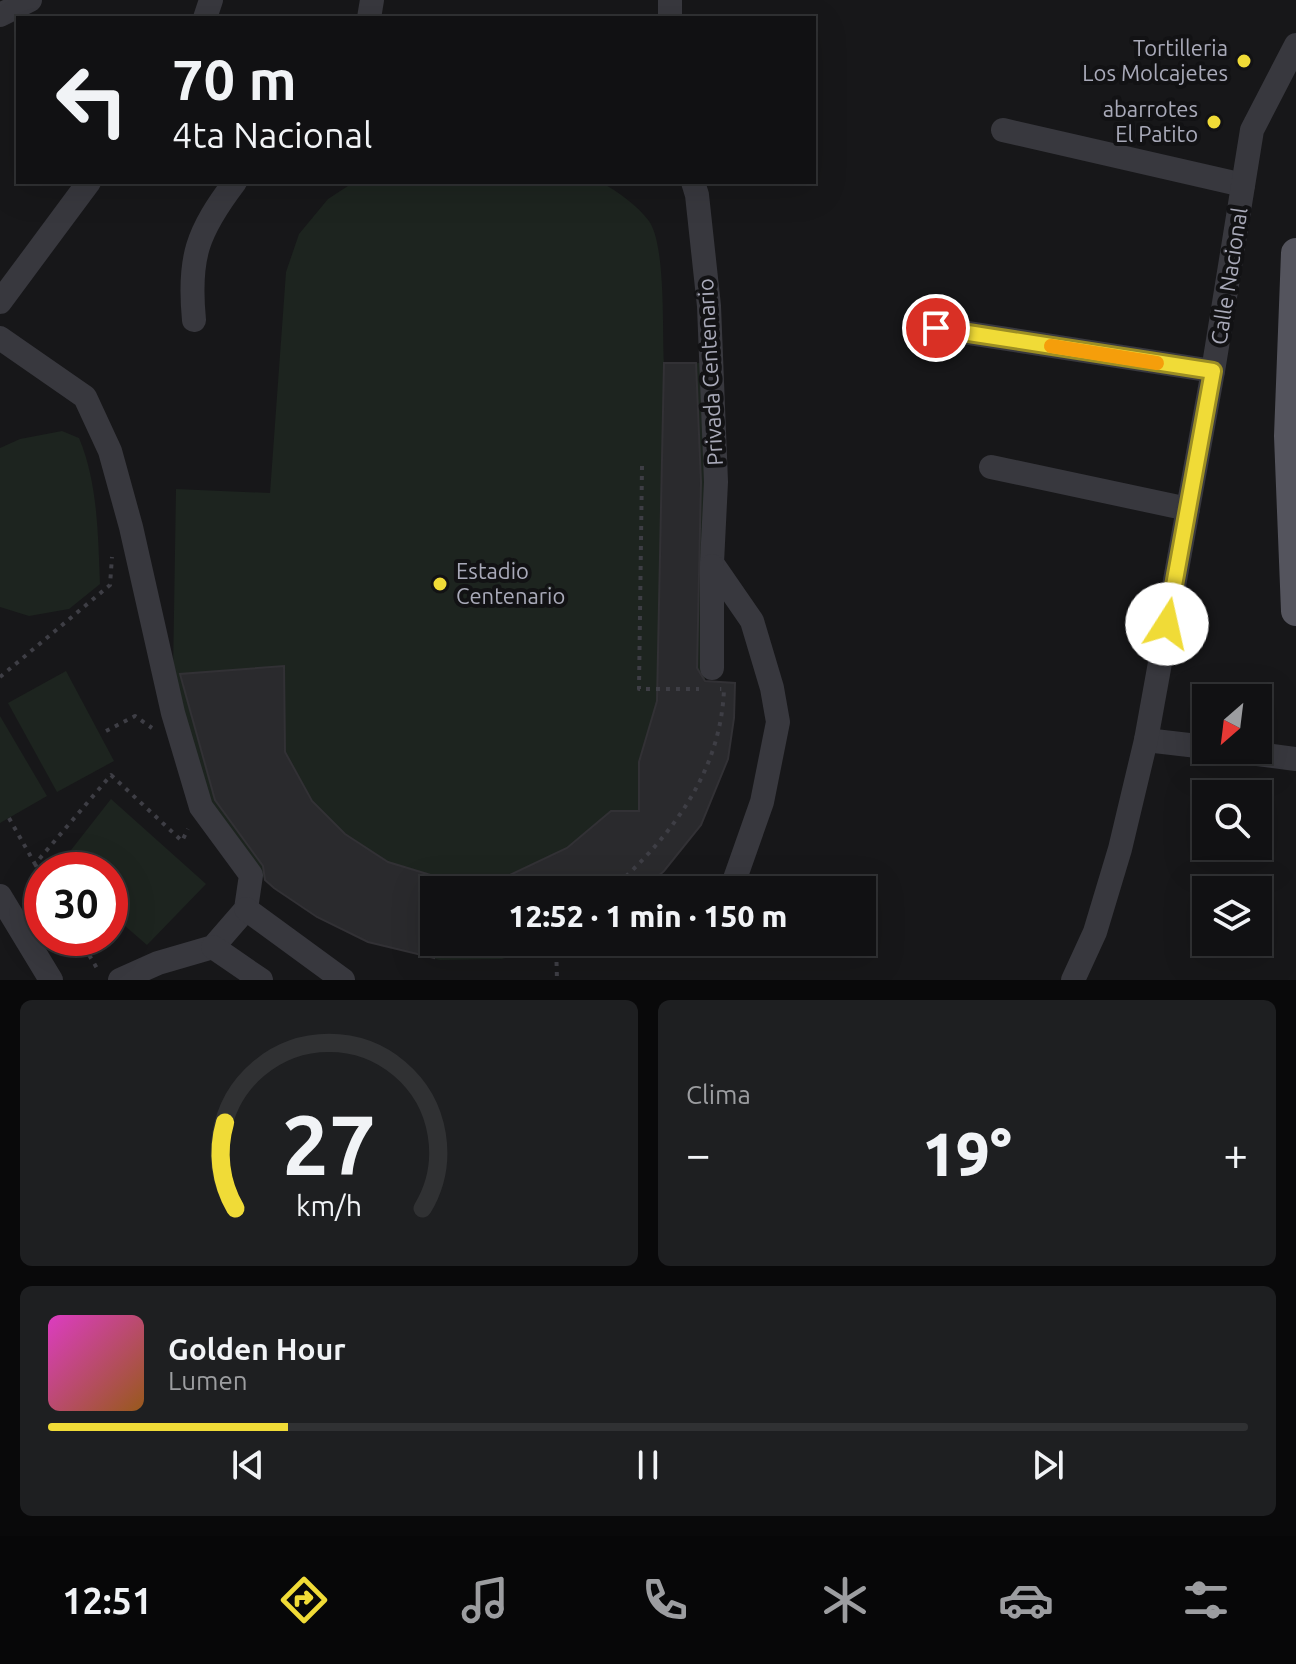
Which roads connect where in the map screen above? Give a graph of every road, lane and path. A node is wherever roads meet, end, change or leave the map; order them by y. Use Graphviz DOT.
graph roads {
  1 [pos="30,0"];
  2 [pos="0,15"];
  3 [pos="1296,45"];
  4 [pos="1003,130"];
  5 [pos="88,184"];
  6 [pos="234,184"];
  7 [pos="694,184"];
  8 [pos="1243,185"];
  9 [pos="1296,253"];
  10 [pos="0,302"];
  11 [pos="194,320"];
  12 [pos="936,328"];
  13 [pos="0,338"];
  14 [pos="1213,371"];
  15 [pos="1293,440"];
  16 [pos="642,466"];
  17 [pos="991,467"];
  18 [pos="1188,509"];
  19 [pos="112,555"];
  20 [pos="712,563"];
  21 [pos="1296,611"];
  22 [pos="712,668"];
  23 [pos="0,677"];
  24 [pos="106,731"];
  25 [pos="155,731"];
  26 [pos="1146,740"];
  27 [pos="1192,745"];
  28 [pos="1272,756"];
  29 [pos="1296,759"];
  30 [pos="9,818"];
  31 [pos="189,828"];
  32 [pos="28,852"];
  33 [pos="45,852"];
  34 [pos="627,876"];
  35 [pos="736,876"];
  36 [pos="0,896"];
  37 [pos="246,909"];
  38 [pos="213,947"];
  39 [pos="89,956"];
  40 [pos="556,956"];
  41 [pos="51,980"];
  42 [pos="103,980"];
  43 [pos="120,980"];
  44 [pos="261,980"];
  45 [pos="343,980"];
  46 [pos="557,980"];
  47 [pos="1073,980"];
  1 -- 2 [label="street"];
  3 -- 8 [label="street, Calle Nacional"];
  4 -- 8 [label="street"];
  5 -- 10 [label="street"];
  6 -- 11 [label="street"];
  7 -- 20 [label="street, Privada Centenario"];
  8 -- 14 [label="street, Calle Nacional"];
  9 -- 15 [label="main road"];
  12 -- 14 [label="street"];
  13 -- 37 [label="street"];
  14 -- 18 [label="street, Calle Nacional"];
  15 -- 21 [label="main road"];
  16 -- 34 [label="path"];
  17 -- 18 [label="street"];
  18 -- 26 [label="street, Calle Nacional"];
  19 -- 23 [label="path"];
  20 -- 22 [label="street, Privada Centenario"];
  20 -- 35 [label="street"];
  24 -- 25 [label="path"];
  26 -- 27 [label="street"];
  26 -- 47 [label="street, Calle Nacional"];
  28 -- 29 [label="street"];
  30 -- 32 [label="path"];
  31 -- 33 [label="path"];
  36 -- 41 [label="street"];
  37 -- 38 [label="street"];
  37 -- 45 [label="street"];
  38 -- 43 [label="street"];
  38 -- 44 [label="street"];
  39 -- 42 [label="path"];
  40 -- 46 [label="path"];
}
